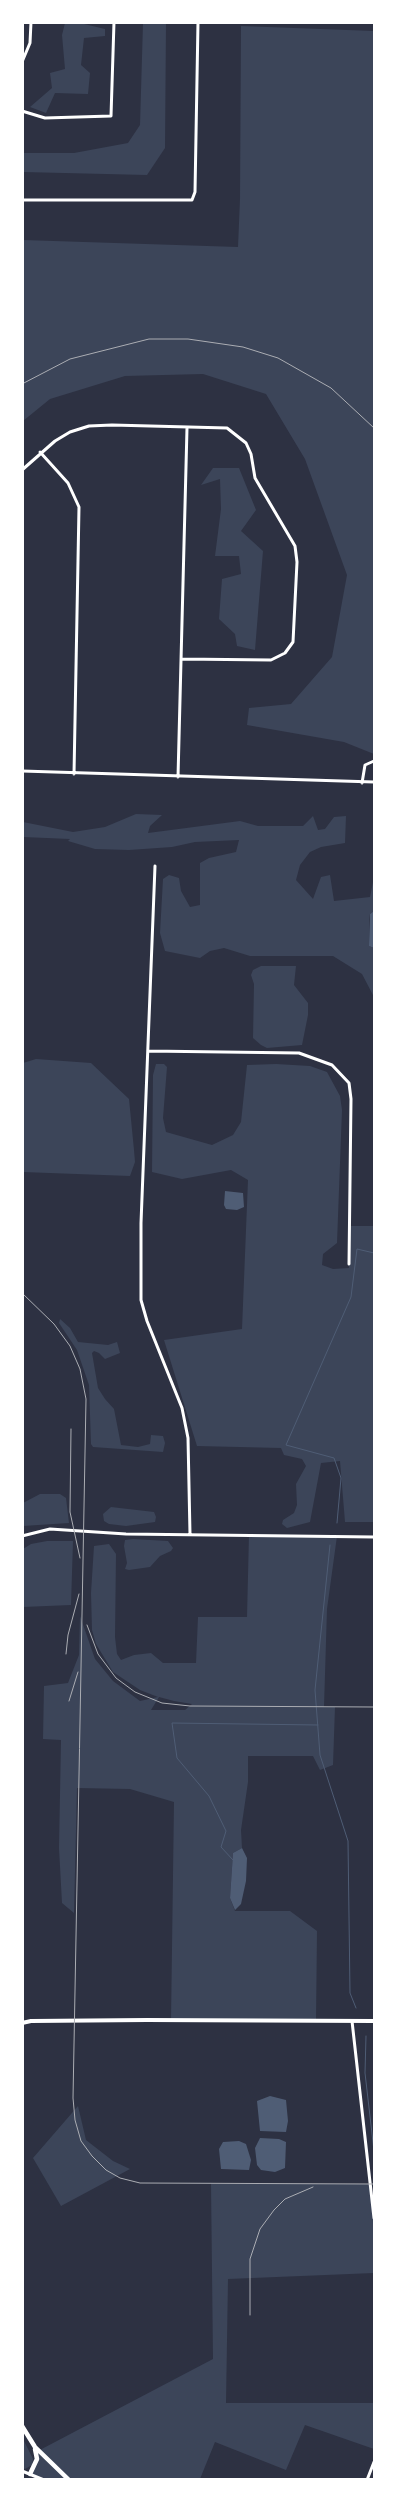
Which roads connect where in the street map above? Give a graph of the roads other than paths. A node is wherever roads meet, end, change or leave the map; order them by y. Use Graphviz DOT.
graph roads {
  1 [pos="31,22"];
  2 [pos="114,22"];
  3 [pos="198,22"];
  4 [pos="22,62"];
  5 [pos="22,111"];
  6 [pos="22,200"];
  7 [pos="187,428"];
  8 [pos="40,452"];
  9 [pos="22,470"];
  10 [pos="181,659"];
  11 [pos="374,761"];
  12 [pos="22,771"];
  13 [pos="74,774"];
  14 [pos="178,777"];
  15 [pos="374,782"];
  16 [pos="362,783"];
  17 [pos="155,866"];
  18 [pos="148,1051"];
  19 [pos="349,1264"];
  20 [pos="190,1534"];
  21 [pos="22,1536"];
  22 [pos="374,1536"];
  23 [pos="352,2021"];
  24 [pos="374,2021"];
  25 [pos="22,2023"];
  26 [pos="374,2218"];
  27 [pos="22,2426"];
  28 [pos="35,2447"];
  29 [pos="374,2462"];
  30 [pos="22,2471"];
  31 [pos="30,2474"];
  32 [pos="44,2480"];
  33 [pos="69,2480"];
  34 [pos="367,2480"];
  1 -- 4 [label="street"];
  2 -- 5 [label="street"];
  3 -- 6 [label="street"];
  7 -- 8 [label="street"];
  7 -- 10 [label="street"];
  7 -- 10 [label="street"];
  8 -- 9 [label="street"];
  8 -- 13 [label="street"];
  10 -- 14 [label="street"];
  11 -- 16 [label="street"];
  12 -- 13 [label="street"];
  13 -- 14 [label="street"];
  14 -- 16 [label="street"];
  15 -- 16 [label="street"];
  17 -- 18 [label="street"];
  18 -- 19 [label="street"];
  18 -- 20 [label="street"];
  20 -- 21 [label="street"];
  20 -- 22 [label="street"];
  23 -- 24 [label="street"];
  23 -- 25 [label="street"];
  23 -- 26 [label="street"];
  27 -- 28 [label="main road"];
  28 -- 31 [label="main road"];
  28 -- 33 [label="main road"];
  29 -- 34 [label="street"];
  30 -- 31 [label="street"];
  31 -- 32 [label="street"];
}
